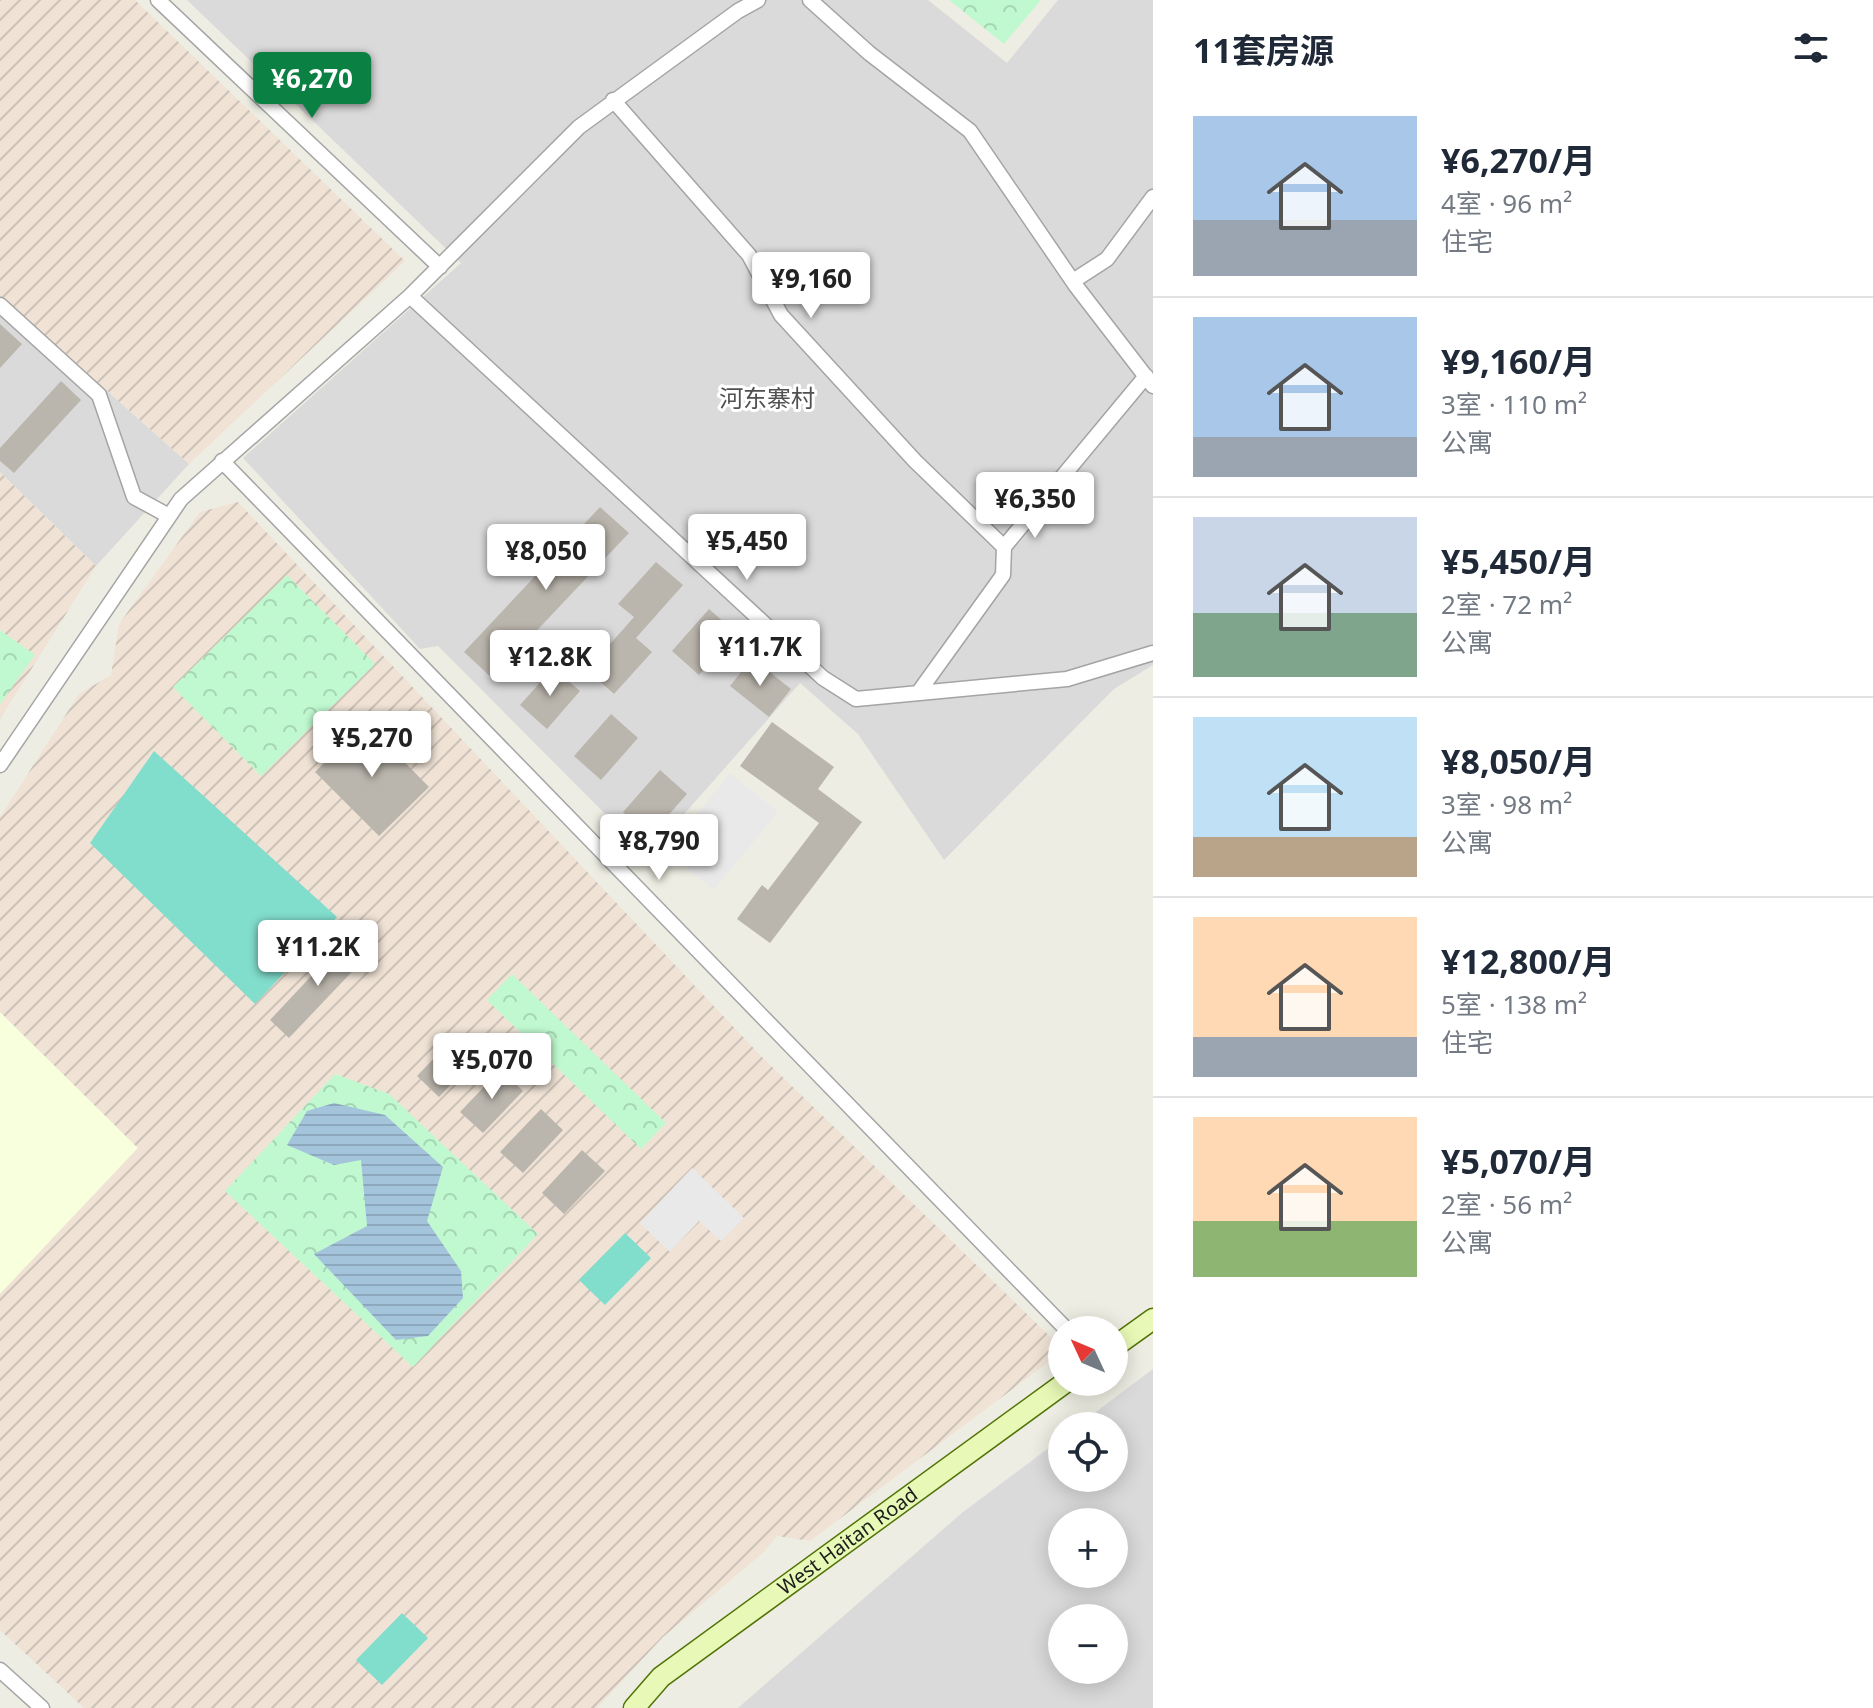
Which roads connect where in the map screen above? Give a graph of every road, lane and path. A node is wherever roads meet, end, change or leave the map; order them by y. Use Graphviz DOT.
graph roads {
  1 [pos="158,0"];
  2 [pos="758,0"];
  3 [pos="810,0"];
  4 [pos="613,100"];
  5 [pos="1153,197"];
  6 [pos="440,267"];
  7 [pos="1073,281"];
  8 [pos="410,296"];
  9 [pos="0,305"];
  10 [pos="1149,381"];
  11 [pos="222,461"];
  12 [pos="169,516"];
  13 [pos="1004,547"];
  14 [pos="1153,653"];
  15 [pos="918,693"];
  16 [pos="0,765"];
  17 [pos="1053,1316"];
  18 [pos="1153,1319"];
  19 [pos="1128,1337"];
  20 [pos="1048,1395"];
  21 [pos="0,1670"];
  22 [pos="42,1708"];
  23 [pos="634,1708"];
  1 -- 6 [label="street"];
  2 -- 4 [label="street"];
  3 -- 7 [label="street"];
  4 -- 6 [label="street"];
  4 -- 13 [label="street"];
  5 -- 7 [label="street"];
  6 -- 8 [label="street"];
  7 -- 10 [label="street"];
  8 -- 11 [label="street"];
  8 -- 15 [label="street"];
  9 -- 12 [label="street"];
  10 -- 13 [label="street"];
  11 -- 12 [label="street"];
  11 -- 17 [label="street"];
  12 -- 16 [label="street"];
  13 -- 15 [label="street"];
  14 -- 15 [label="street"];
  18 -- 19 [label="main road"];
  20 -- 23 [label="main road, West Haitan Road"];
  21 -- 22 [label="street"];
}
